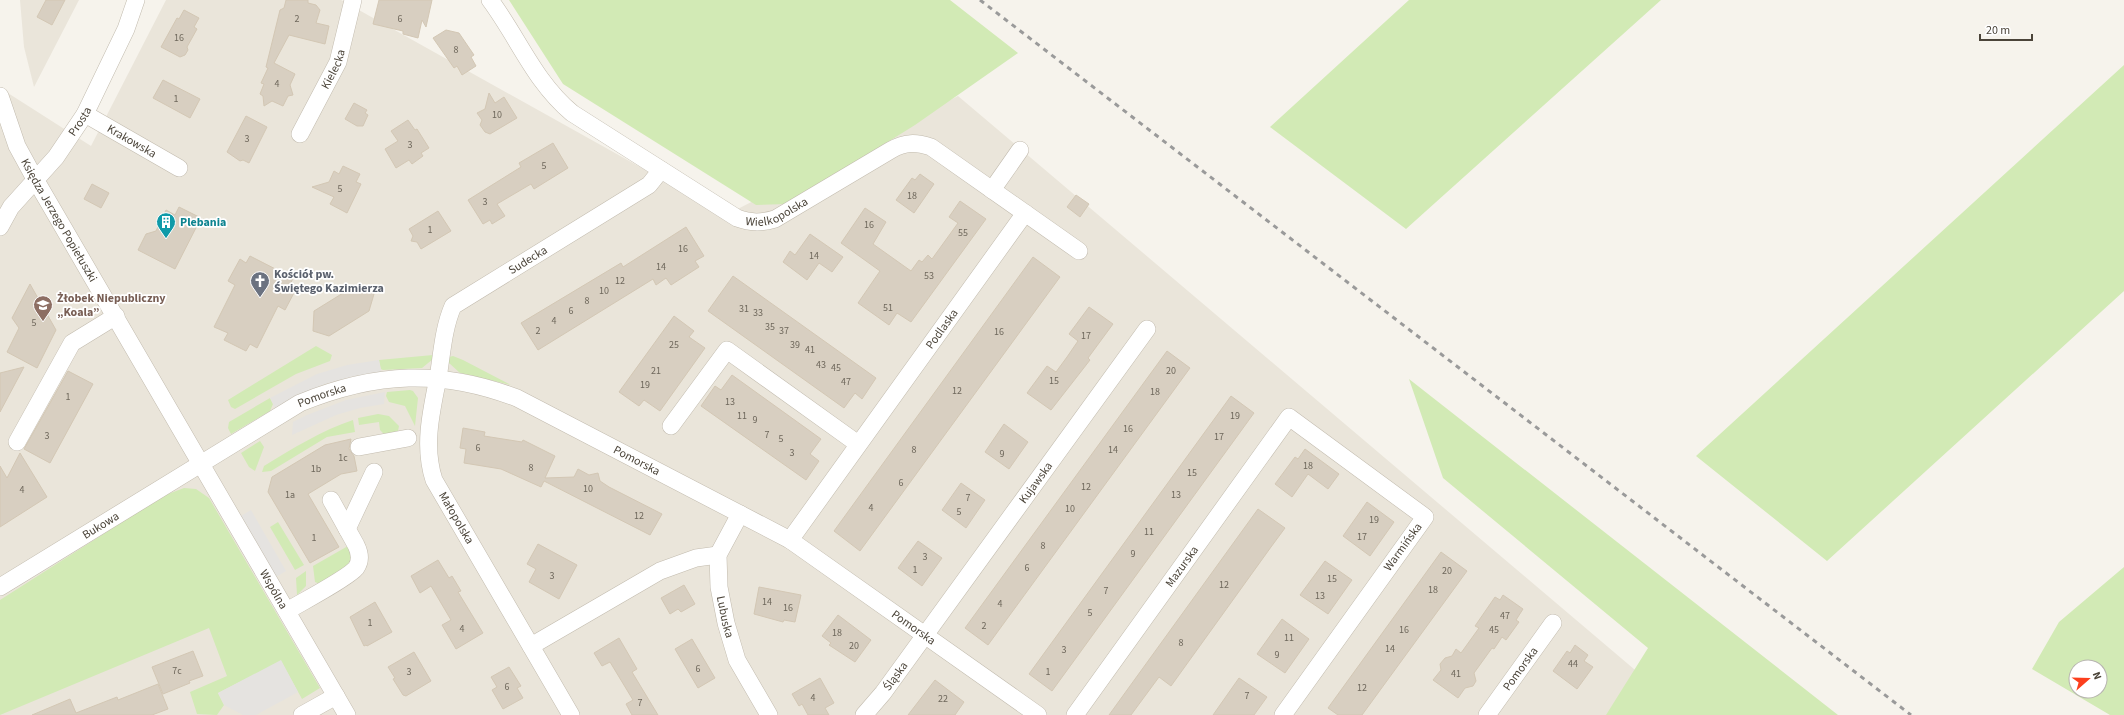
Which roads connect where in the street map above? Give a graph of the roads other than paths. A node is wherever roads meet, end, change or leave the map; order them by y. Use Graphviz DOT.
graph roads {
  1 [pos="136,0"];
  2 [pos="352,0"];
  3 [pos="490,0"];
  4 [pos="0,96"];
  5 [pos="84,114"];
  6 [pos="300,134"];
  7 [pos="1020,150"];
  8 [pos="179,168"];
  9 [pos="661,170"];
  10 [pos="35,179"];
  11 [pos="992,190"];
  12 [pos="1025,213"];
  13 [pos="0,227"];
  14 [pos="1079,251"];
  15 [pos="116,316"];
  16 [pos="1148,329"];
  17 [pos="438,378"];
  18 [pos="1289,417"];
  19 [pos="671,426"];
  20 [pos="408,438"];
  21 [pos="17,442"];
  22 [pos="858,444"];
  23 [pos="359,447"];
  24 [pos="200,463"];
  25 [pos="374,472"];
  26 [pos="331,500"];
  27 [pos="740,514"];
  28 [pos="347,529"];
  29 [pos="790,540"];
  30 [pos="718,555"];
  31 [pos="0,587"];
  32 [pos="286,611"];
  33 [pos="1553,623"];
  34 [pos="925,635"];
  35 [pos="531,646"];
  36 [pos="336,696"];
  37 [pos="302,715"];
  38 [pos="347,715"];
  39 [pos="571,715"];
  40 [pos="769,715"];
  41 [pos="864,715"];
  42 [pos="1038,715"];
  43 [pos="1075,715"];
  44 [pos="1283,715"];
  45 [pos="1487,715"];
  1 -- 5 [label="street, Prosta"];
  2 -- 6 [label="street, Kielecka"];
  3 -- 9 [label="street, Wielkopolska"];
  4 -- 10 [label="street, Księdza Jerzego Popiełuszki"];
  5 -- 8 [label="street, Krakowska"];
  5 -- 10 [label="street, Prosta"];
  7 -- 11 [label="street"];
  9 -- 11 [label="street, Wielkopolska"];
  9 -- 17 [label="street, Sudecka"];
  10 -- 13 [label="street, Prosta"];
  10 -- 15 [label="street, Księdza Jerzego Popiełuszki"];
  11 -- 12 [label="street, Wielkopolska"];
  12 -- 14 [label="street, Wielkopolska"];
  12 -- 22 [label="street, Podlaska"];
  15 -- 21 [label="street"];
  15 -- 24 [label="street, Księdza Jerzego Popiełuszki"];
  16 -- 34 [label="street, Kujawska"];
  17 -- 24 [label="street, Pomorska"];
  17 -- 27 [label="street, Pomorska"];
  17 -- 35 [label="street, Małopolska"];
  18 -- 43 [label="street, Mazurska"];
  18 -- 44 [label="street, Warmińska"];
  19 -- 22 [label="street"];
  20 -- 23 [label="street"];
  22 -- 29 [label="street, Podlaska"];
  24 -- 31 [label="street, Bukowa"];
  24 -- 32 [label="street, Wspólna"];
  25 -- 28 [label="street"];
  26 -- 28 [label="street"];
  27 -- 29 [label="street, Pomorska"];
  27 -- 30 [label="street"];
  28 -- 32 [label="street"];
  29 -- 34 [label="street, Pomorska"];
  30 -- 35 [label="street"];
  30 -- 40 [label="street, Lubuska"];
  32 -- 36 [label="street, Wspólna"];
  33 -- 45 [label="street, Pomorska"];
  34 -- 41 [label="street, Śląska"];
  34 -- 42 [label="street, Pomorska"];
  35 -- 39 [label="street, Małopolska"];
  36 -- 37 [label="street"];
  36 -- 38 [label="street, Wspólna"];
}
